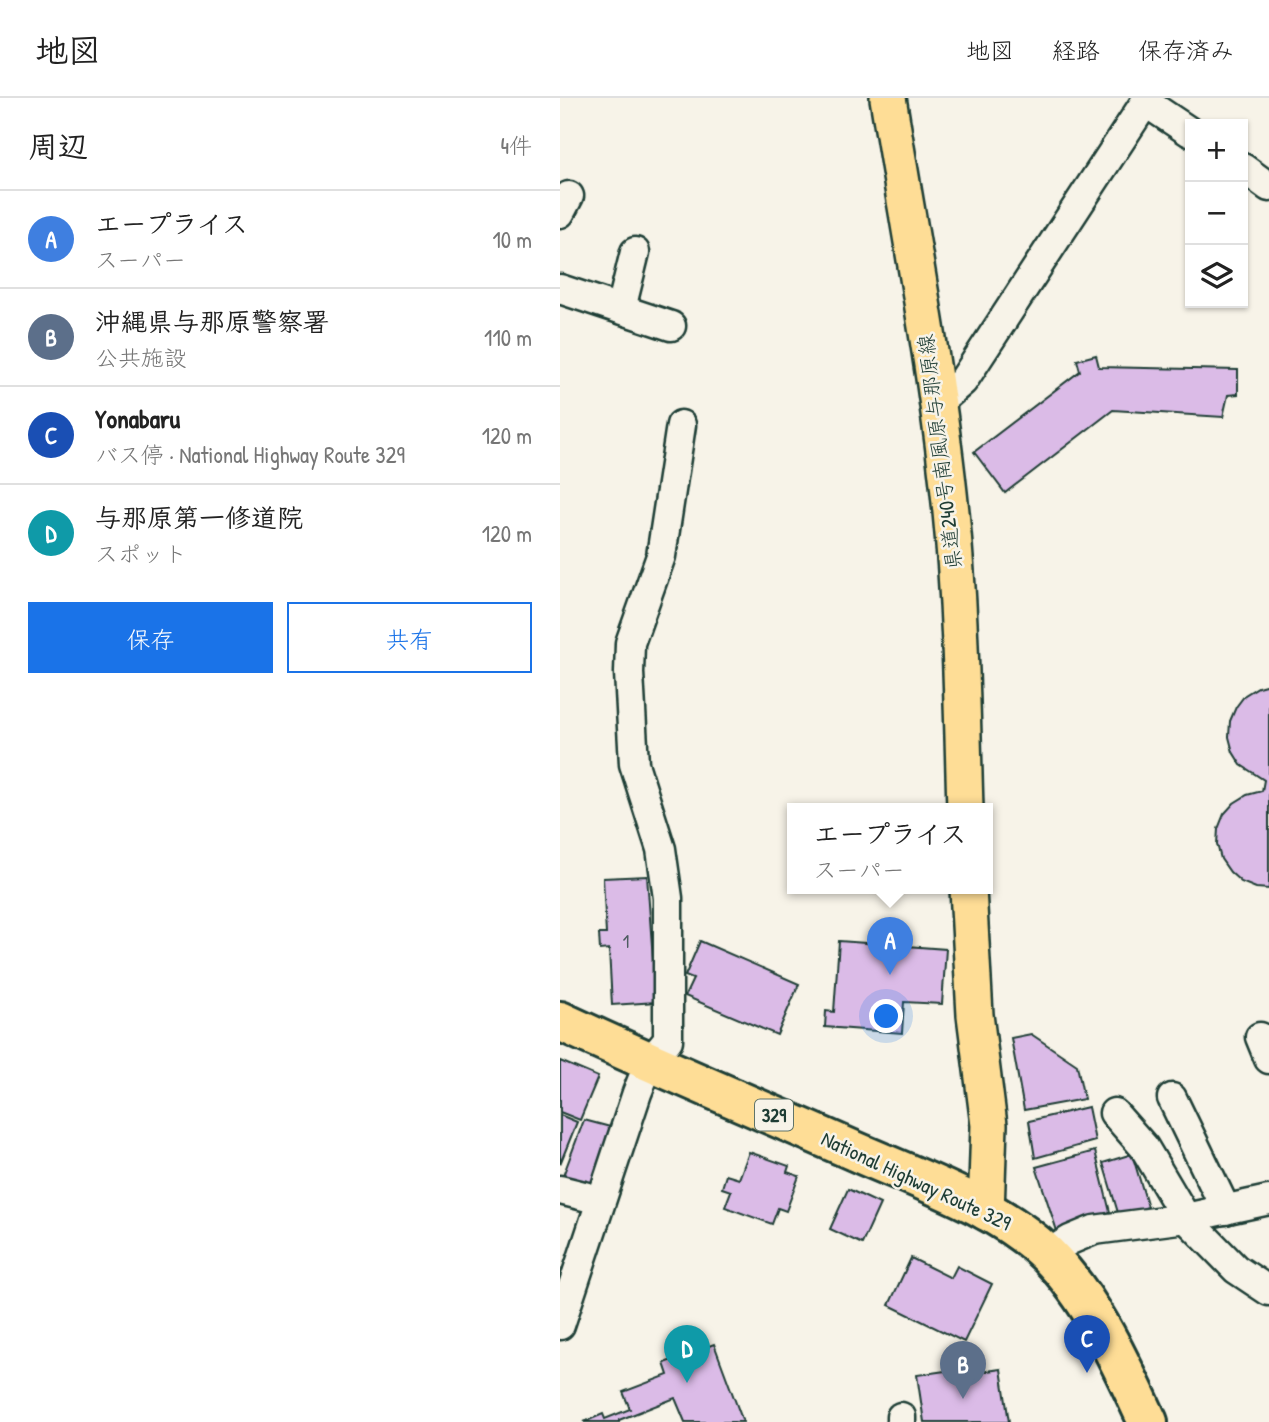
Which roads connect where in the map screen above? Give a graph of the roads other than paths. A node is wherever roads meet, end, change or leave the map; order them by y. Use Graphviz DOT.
graph roads {
  1 [pos="888,98"];
  2 [pos="1146,100"];
  3 [pos="1185,128"];
  4 [pos="1248,172"];
  5 [pos="1269,187"];
  6 [pos="635,252"];
  7 [pos="560,289"];
  8 [pos="621,309"];
  9 [pos="671,326"];
  10 [pos="938,403"];
  11 [pos="681,425"];
  12 [pos="965,803"];
  13 [pos="968,894"];
  14 [pos="560,1021"];
  15 [pos="649,1063"];
  16 [pos="1172,1098"];
  17 [pos="1114,1113"];
  18 [pos="560,1189"];
  19 [pos="600,1200"];
  20 [pos="1269,1200"];
  21 [pos="1226,1210"];
  22 [pos="986,1212"];
  23 [pos="1186,1218"];
  24 [pos="1047,1254"];
  25 [pos="1269,1291"];
  26 [pos="560,1325"];
  27 [pos="1148,1422"];
  1 -- 10 [label="main road, 県道240号南風原与那原線"];
  2 -- 3 [label="street"];
  2 -- 10 [label="street"];
  4 -- 5 [label="street"];
  6 -- 8 [label="street"];
  7 -- 8 [label="street"];
  8 -- 9 [label="street"];
  10 -- 12 [label="main road, 県道240号南風原与那原線"];
  11 -- 15 [label="street"];
  13 -- 22 [label="main road"];
  14 -- 15 [label="highway, National Highway Route 329 / 329"];
  15 -- 19 [label="street"];
  15 -- 22 [label="highway, National Highway Route 329 / 329"];
  16 -- 21 [label="street"];
  17 -- 23 [label="street"];
  18 -- 19 [label="street"];
  19 -- 26 [label="street"];
  20 -- 21 [label="street"];
  21 -- 23 [label="street"];
  22 -- 24 [label="highway, National Highway Route 329 / 329"];
  23 -- 24 [label="street"];
  23 -- 25 [label="street"];
  24 -- 27 [label="highway, National Highway Route 329 / 329"];
}
